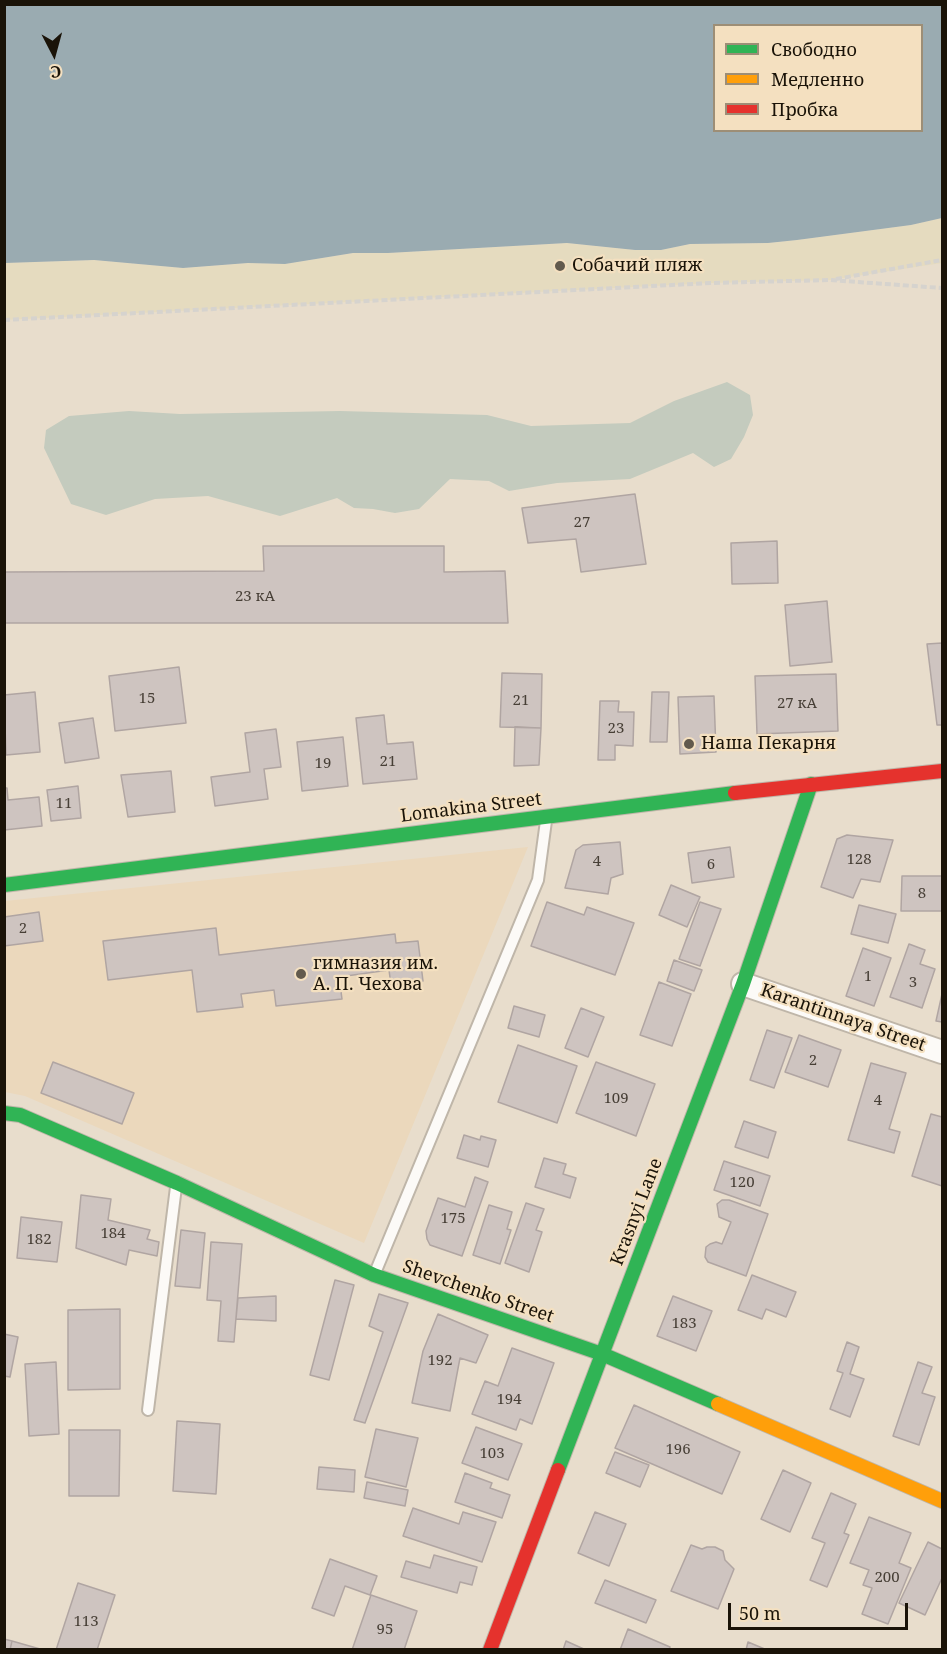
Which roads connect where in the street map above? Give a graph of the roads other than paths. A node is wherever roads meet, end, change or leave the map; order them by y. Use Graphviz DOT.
graph roads {
  1 [pos="942,771"];
  2 [pos="811,784"];
  3 [pos="546,817"];
  4 [pos="4,885"];
  5 [pos="743,984"];
  6 [pos="942,1052"];
  7 [pos="4,1113"];
  8 [pos="177,1183"];
  9 [pos="374,1275"];
  10 [pos="602,1354"];
  11 [pos="148,1410"];
  12 [pos="942,1501"];
  13 [pos="490,1650"];
  1 -- 2 [label="street, Lomakina Street"];
  2 -- 3 [label="street, Lomakina Street"];
  2 -- 5 [label="street, Krasnyi Lane"];
  3 -- 4 [label="street, Lomakina Street"];
  3 -- 9 [label="lane"];
  5 -- 6 [label="street, Karantinnaya Street"];
  5 -- 10 [label="street, Krasnyi Lane"];
  7 -- 8 [label="street, Shevchenko Street"];
  8 -- 9 [label="street, Shevchenko Street"];
  8 -- 11 [label="lane"];
  9 -- 10 [label="street, Shevchenko Street"];
  10 -- 12 [label="street, Shevchenko Street"];
  10 -- 13 [label="street, Krasnyi Lane"];
}
